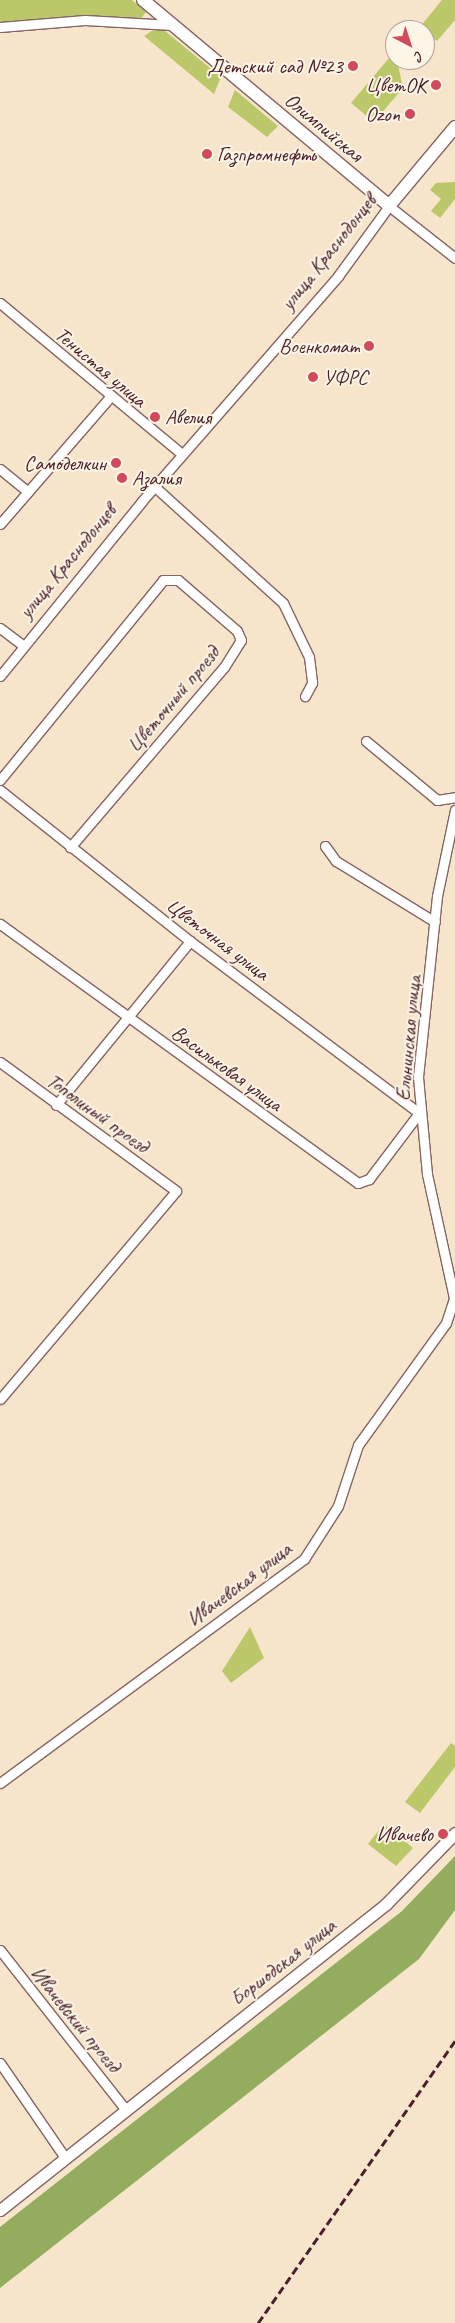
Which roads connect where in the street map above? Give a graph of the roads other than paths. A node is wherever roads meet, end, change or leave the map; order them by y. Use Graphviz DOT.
graph roads {
  1 [pos="142,0"];
  2 [pos="172,25"];
  3 [pos="0,27"];
  4 [pos="455,127"];
  5 [pos="390,206"];
  6 [pos="455,258"];
  7 [pos="0,303"];
  8 [pos="109,398"];
  9 [pos="182,454"];
  10 [pos="0,469"];
  11 [pos="155,487"];
  12 [pos="28,492"];
  13 [pos="0,524"];
  14 [pos="0,628"];
  15 [pos="24,646"];
  16 [pos="0,676"];
  17 [pos="305,696"];
  18 [pos="366,741"];
  19 [pos="0,780"];
  20 [pos="0,790"];
  21 [pos="455,797"];
  22 [pos="455,810"];
  23 [pos="325,846"];
  24 [pos="70,847"];
  25 [pos="435,922"];
  26 [pos="1,928"];
  27 [pos="190,941"];
  28 [pos="128,1018"];
  29 [pos="0,1062"];
  30 [pos="56,1105"];
  31 [pos="419,1113"];
  32 [pos="452,1281"];
  33 [pos="454,1298"];
  34 [pos="0,1399"];
  35 [pos="0,1783"];
  36 [pos="455,1833"];
  37 [pos="0,1950"];
  38 [pos="0,2063"];
  39 [pos="126,2110"];
  40 [pos="66,2159"];
  41 [pos="0,2210"];
  1 -- 2 [label="main road, Олимпийская"];
  2 -- 3 [label="street"];
  2 -- 5 [label="main road, Олимпийская"];
  4 -- 5 [label="main road, улица Краснодонцев"];
  5 -- 6 [label="street"];
  5 -- 9 [label="street, улица Краснодонцев"];
  7 -- 8 [label="street, Тенистая улица"];
  8 -- 9 [label="street, Тенистая улица"];
  8 -- 12 [label="street"];
  9 -- 11 [label="street, улица Краснодонцев"];
  10 -- 12 [label="street"];
  11 -- 15 [label="street, улица Краснодонцев"];
  11 -- 17 [label="street"];
  12 -- 13 [label="street"];
  14 -- 15 [label="street"];
  15 -- 16 [label="street, улица Краснодонцев"];
  18 -- 21 [label="street"];
  19 -- 24 [label="street, Цветочный проезд"];
  20 -- 24 [label="street, Цветочная улица"];
  22 -- 25 [label="street, Ельнинская улица"];
  23 -- 25 [label="street"];
  24 -- 27 [label="street, Цветочная улица"];
  25 -- 31 [label="street, Ельнинская улица"];
  26 -- 28 [label="street, Васильковая улица"];
  27 -- 28 [label="street"];
  27 -- 31 [label="street, Цветочная улица"];
  28 -- 30 [label="street"];
  28 -- 31 [label="street, Васильковая улица"];
  29 -- 30 [label="street, Тополиный проезд"];
  30 -- 34 [label="street, Тополиный проезд"];
  31 -- 32 [label="street, Ельнинская улица"];
  32 -- 33 [label="street, Ельнинская улица"];
  33 -- 35 [label="street, Ивачевская улица"];
  36 -- 39 [label="street, Боршодская улица"];
  37 -- 39 [label="street, Ивачевский проезд"];
  38 -- 40 [label="street"];
  39 -- 40 [label="street, Боршодская улица"];
  40 -- 41 [label="street, Боршодская улица"];
}
